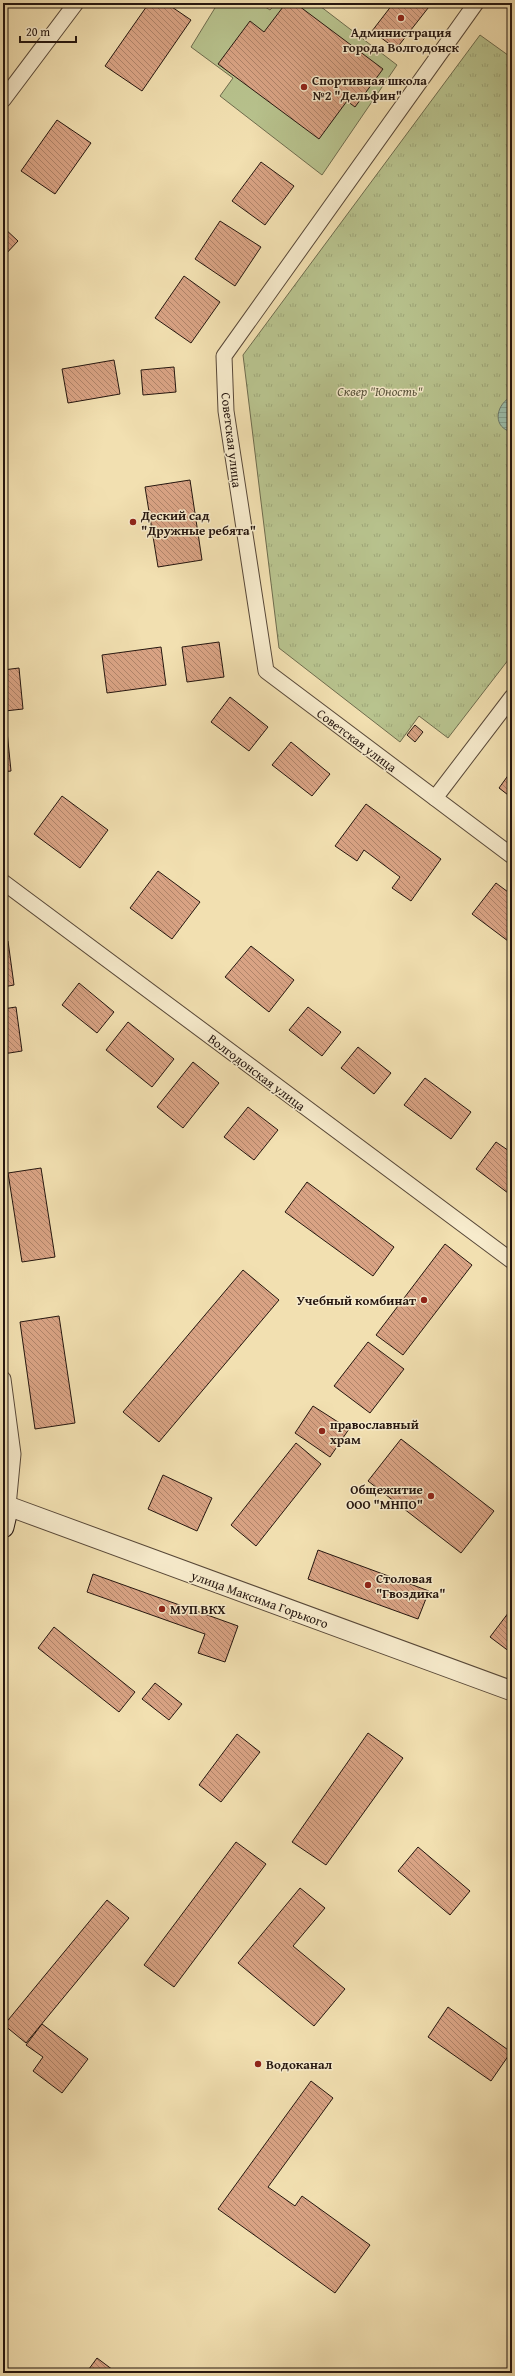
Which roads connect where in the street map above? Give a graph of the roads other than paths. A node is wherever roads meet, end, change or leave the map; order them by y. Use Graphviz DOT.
graph roads {
  1 [pos="76,3"];
  2 [pos="476,3"];
  3 [pos="3,100"];
  4 [pos="512,697"];
  5 [pos="435,798"];
  6 [pos="512,856"];
  7 [pos="3,882"];
  8 [pos="512,1262"];
  9 [pos="3,1379"];
  10 [pos="6,1505"];
  11 [pos="3,1527"];
  12 [pos="512,1691"];
  1 -- 3 [label="street"];
  2 -- 5 [label="street, Советская улица"];
  4 -- 5 [label="street"];
  5 -- 6 [label="street, Советская улица"];
  7 -- 8 [label="street, Волгодонская улица"];
  9 -- 10 [label="street"];
  10 -- 11 [label="main road"];
  10 -- 12 [label="street, улица Максима Горького"];
}
